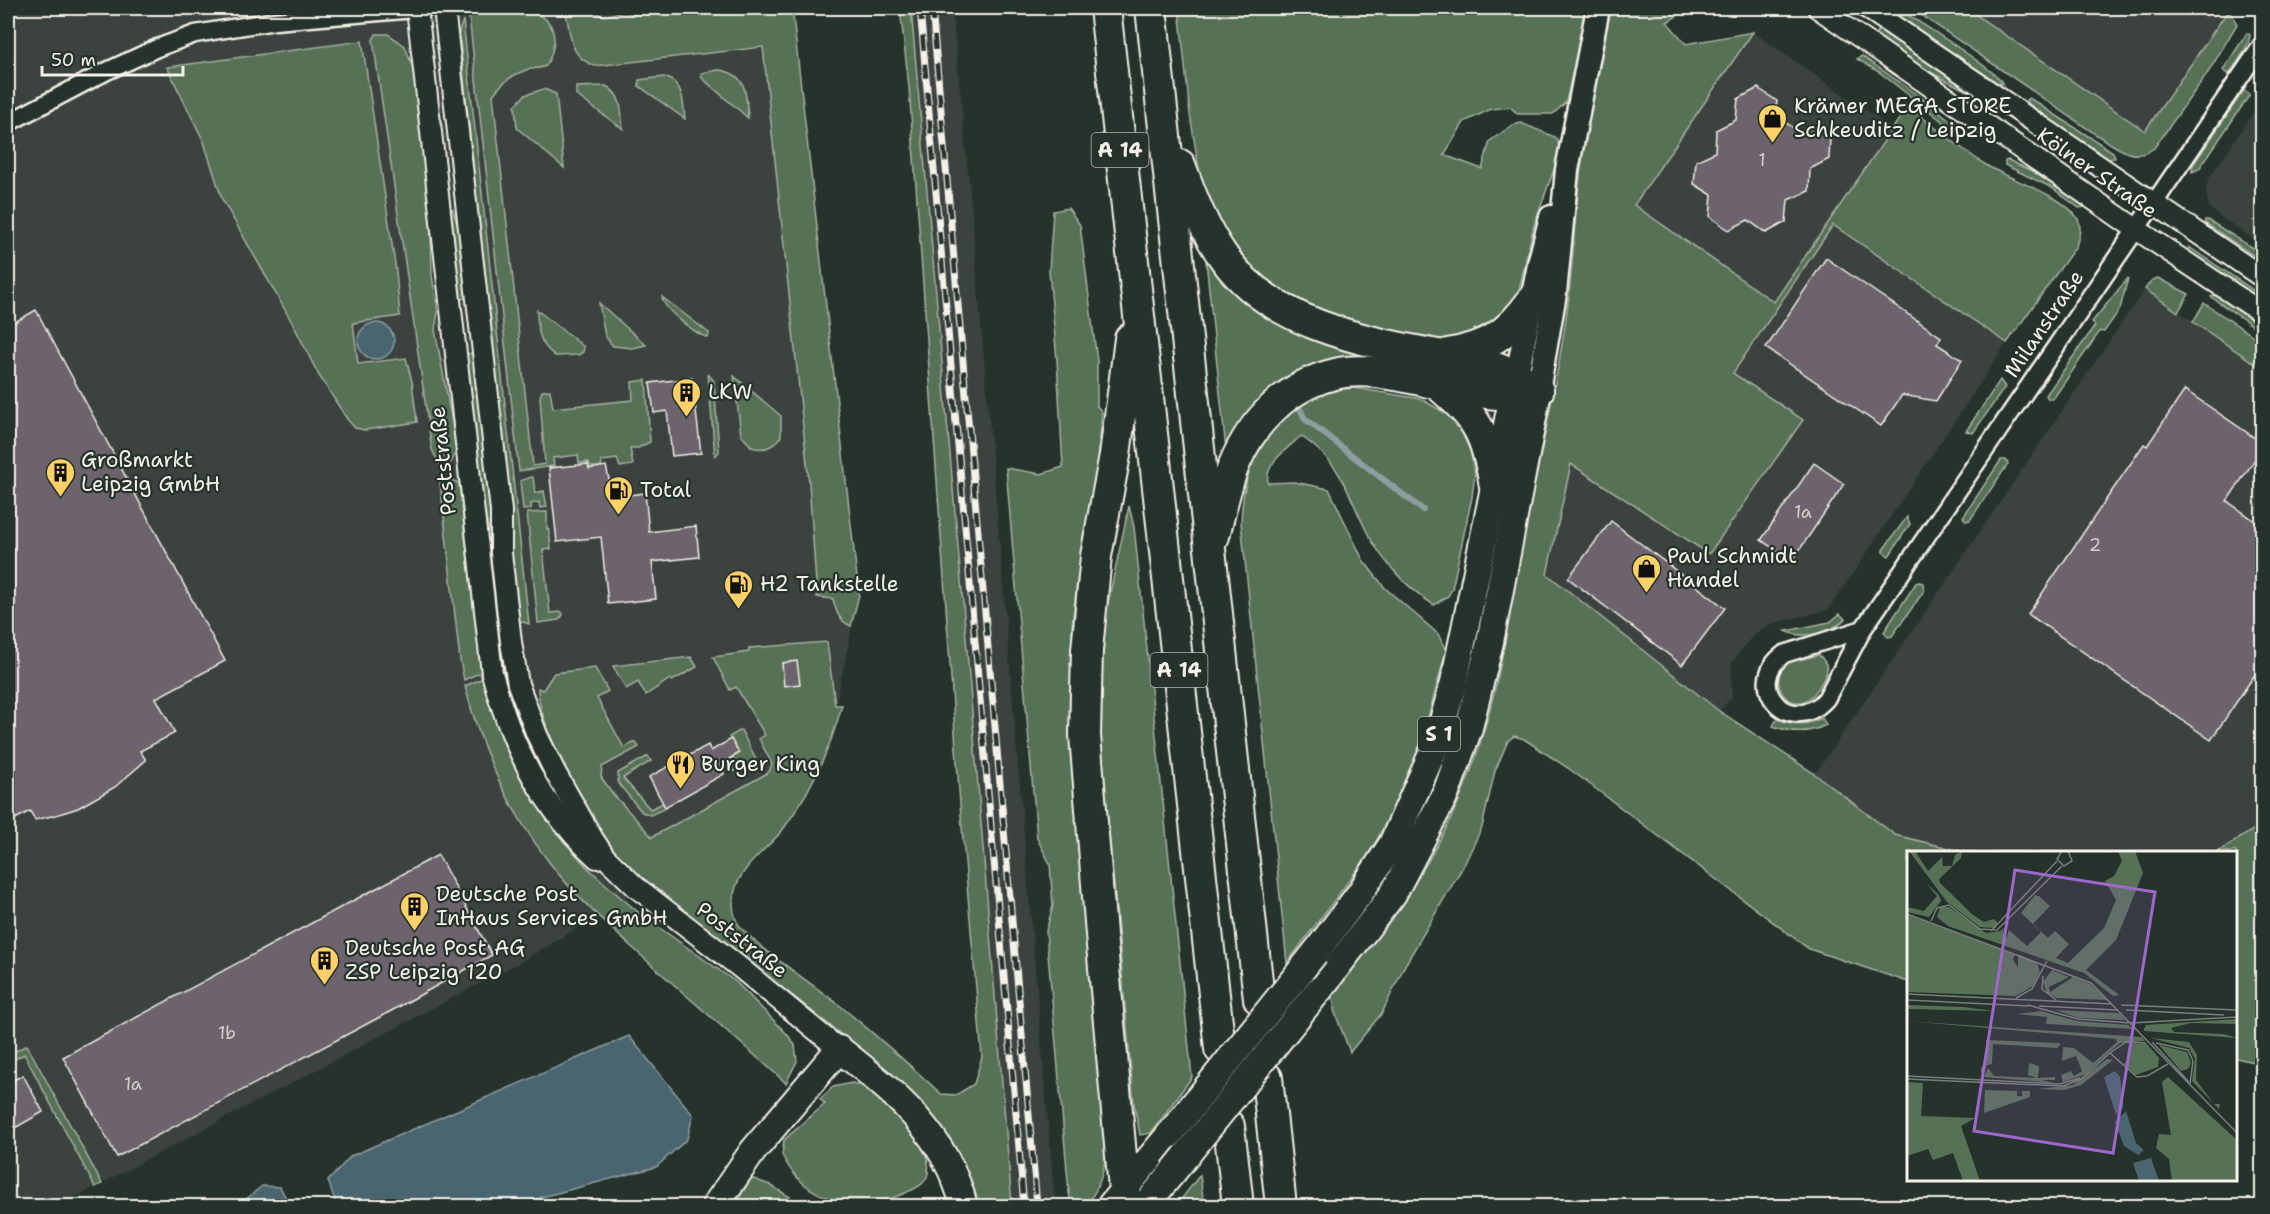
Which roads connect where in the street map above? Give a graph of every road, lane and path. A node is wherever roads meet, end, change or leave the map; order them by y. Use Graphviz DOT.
graph roads {
  1 [pos="420,8"];
  2 [pos="444,8"];
  3 [pos="1105,8"];
  4 [pos="1150,8"];
  5 [pos="1598,8"];
  6 [pos="1818,8"];
  7 [pos="1867,8"];
  8 [pos="2262,45"];
  9 [pos="1163,116"];
  10 [pos="8,123"];
  11 [pos="1567,170"];
  12 [pos="2154,204"];
  13 [pos="2136,229"];
  14 [pos="2262,277"];
  15 [pos="1136,292"];
  16 [pos="1531,302"];
  17 [pos="2262,313"];
  18 [pos="1439,370"];
  19 [pos="1523,387"];
  20 [pos="1495,486"];
  21 [pos="1210,550"];
  22 [pos="1863,629"];
  23 [pos="615,868"];
  24 [pos="1259,999"];
  25 [pos="839,1049"];
  26 [pos="1220,1049"];
  27 [pos="1267,1078"];
  28 [pos="1228,1126"];
  29 [pos="1128,1202"];
  30 [pos="715,1206"];
  31 [pos="964,1206"];
  32 [pos="1238,1206"];
  33 [pos="1281,1206"];
  1 -- 10 [label="street"];
  1 -- 23 [label="street, Poststraße"];
  2 -- 23 [label="street, Poststraße"];
  3 -- 15 [label="highway, A 14"];
  4 -- 9 [label="highway, A 14"];
  5 -- 11 [label="main road, S 1"];
  6 -- 13 [label="street, Kölner Straße"];
  7 -- 12 [label="street, Kölner Straße"];
  8 -- 12 [label="street, Milanstraße"];
  9 -- 18 [label="highway"];
  9 -- 21 [label="highway, A 14"];
  11 -- 16 [label="main road, S 1"];
  11 -- 19 [label="main road, S 1"];
  12 -- 13 [label="street, Milanstraße"];
  12 -- 14 [label="street, Kölner Straße"];
  13 -- 17 [label="street, Kölner Straße"];
  13 -- 22 [label="street, Milanstraße"];
  15 -- 26 [label="highway, A 14"];
  15 -- 29 [label="highway"];
  16 -- 18 [label="highway"];
  16 -- 19 [label="main road, S 1"];
  18 -- 19 [label="highway"];
  18 -- 20 [label="highway"];
  18 -- 21 [label="highway"];
  19 -- 20 [label="main road, S 1"];
  19 -- 29 [label="main road, S 1, bridge"];
  20 -- 29 [label="main road, S 1, bridge"];
  21 -- 24 [label="highway, A 14"];
  22 -- 22 [label="street, Milanstraße"];
  23 -- 25 [label="street, Poststraße"];
  25 -- 30 [label="main road"];
  25 -- 31 [label="main road"];
  27 -- 33 [label="highway"];
  28 -- 32 [label="highway"];
}
